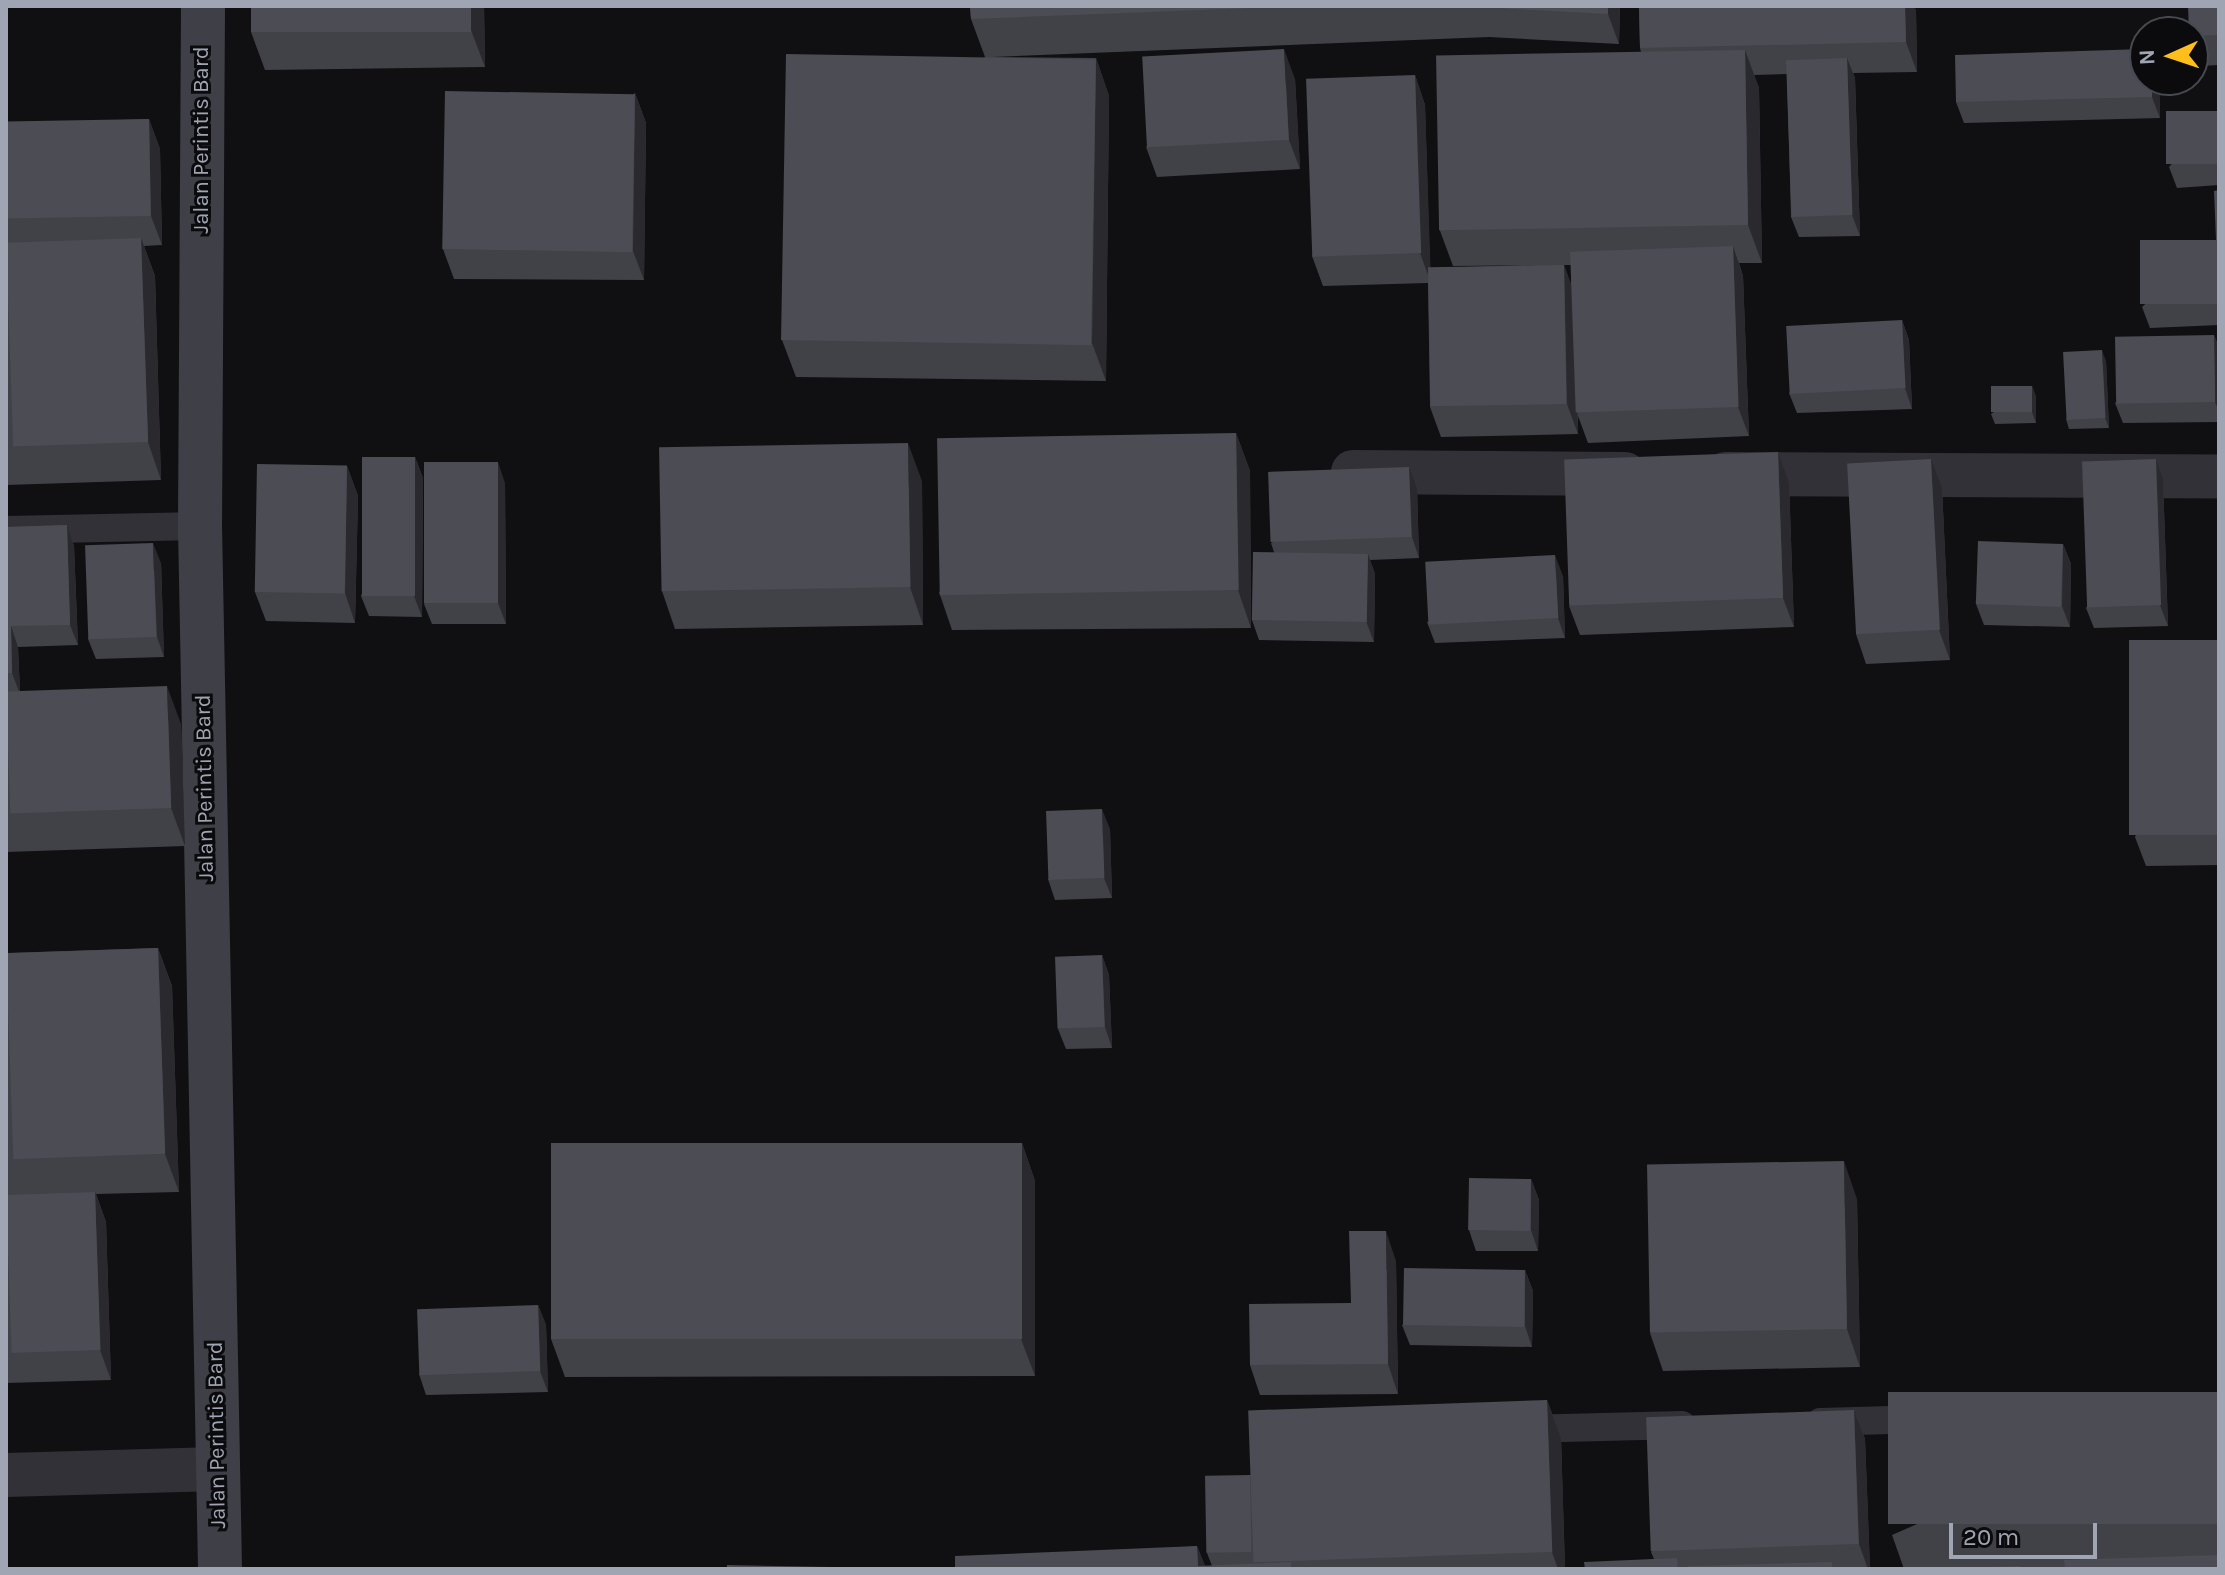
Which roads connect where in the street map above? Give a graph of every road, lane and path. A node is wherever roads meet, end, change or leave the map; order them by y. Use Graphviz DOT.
graph roads {
  1 [pos="203,6"];
  2 [pos="1351,472"];
  3 [pos="2219,477"];
  4 [pos="200,526"];
  5 [pos="6,530"];
  6 [pos="1949,1419"];
  7 [pos="1790,1422"];
  8 [pos="1710,1424"];
  9 [pos="1488,1430"];
  10 [pos="217,1469"];
  11 [pos="6,1475"];
  12 [pos="220,1569"];
  1 -- 4 [label="street, Jalan Perintis Bard"];
  2 -- 3 [label="street"];
  4 -- 5 [label="lane"];
  4 -- 10 [label="street, Jalan Perintis Bard"];
  6 -- 7 [label="lane"];
  8 -- 9 [label="lane"];
  10 -- 11 [label="street"];
  10 -- 12 [label="street, Jalan Perintis Bard"];
}
